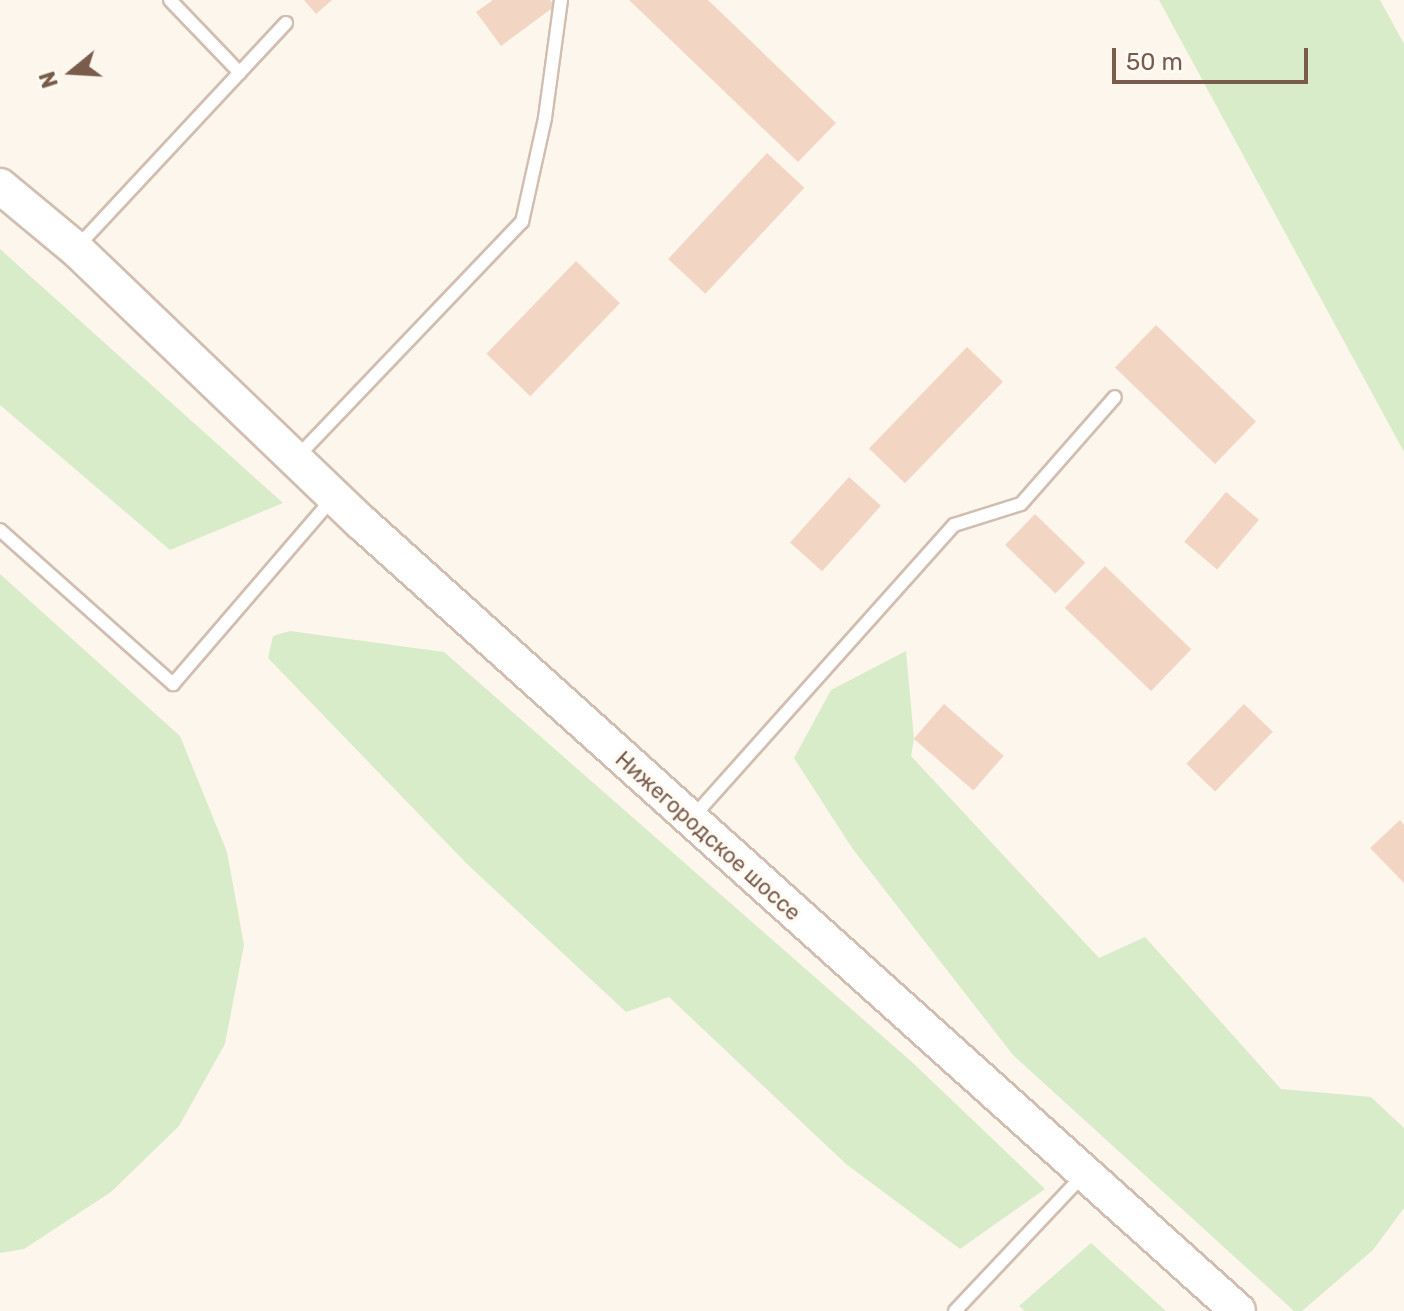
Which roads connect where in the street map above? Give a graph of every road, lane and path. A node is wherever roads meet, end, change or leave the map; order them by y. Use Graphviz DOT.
graph roads {
  1 [pos="170,0"];
  2 [pos="561,0"];
  3 [pos="286,23"];
  4 [pos="240,73"];
  5 [pos="0,186"];
  6 [pos="76,249"];
  7 [pos="1115,397"];
  8 [pos="296,458"];
  9 [pos="334,497"];
  10 [pos="0,530"];
  11 [pos="690,821"];
  12 [pos="1087,1170"];
  13 [pos="955,1311"];
  14 [pos="1238,1311"];
  1 -- 4 [label="lane"];
  2 -- 8 [label="lane"];
  3 -- 4 [label="lane"];
  4 -- 6 [label="lane"];
  5 -- 6 [label="main road, Нижегородское шоссе"];
  6 -- 8 [label="main road, Нижегородское шоссе"];
  7 -- 11 [label="lane"];
  8 -- 9 [label="main road, Нижегородское шоссе"];
  9 -- 10 [label="lane"];
  9 -- 11 [label="main road, Нижегородское шоссе"];
  11 -- 12 [label="main road, Нижегородское шоссе"];
  12 -- 13 [label="lane"];
  12 -- 14 [label="main road, Нижегородское шоссе"];
}
